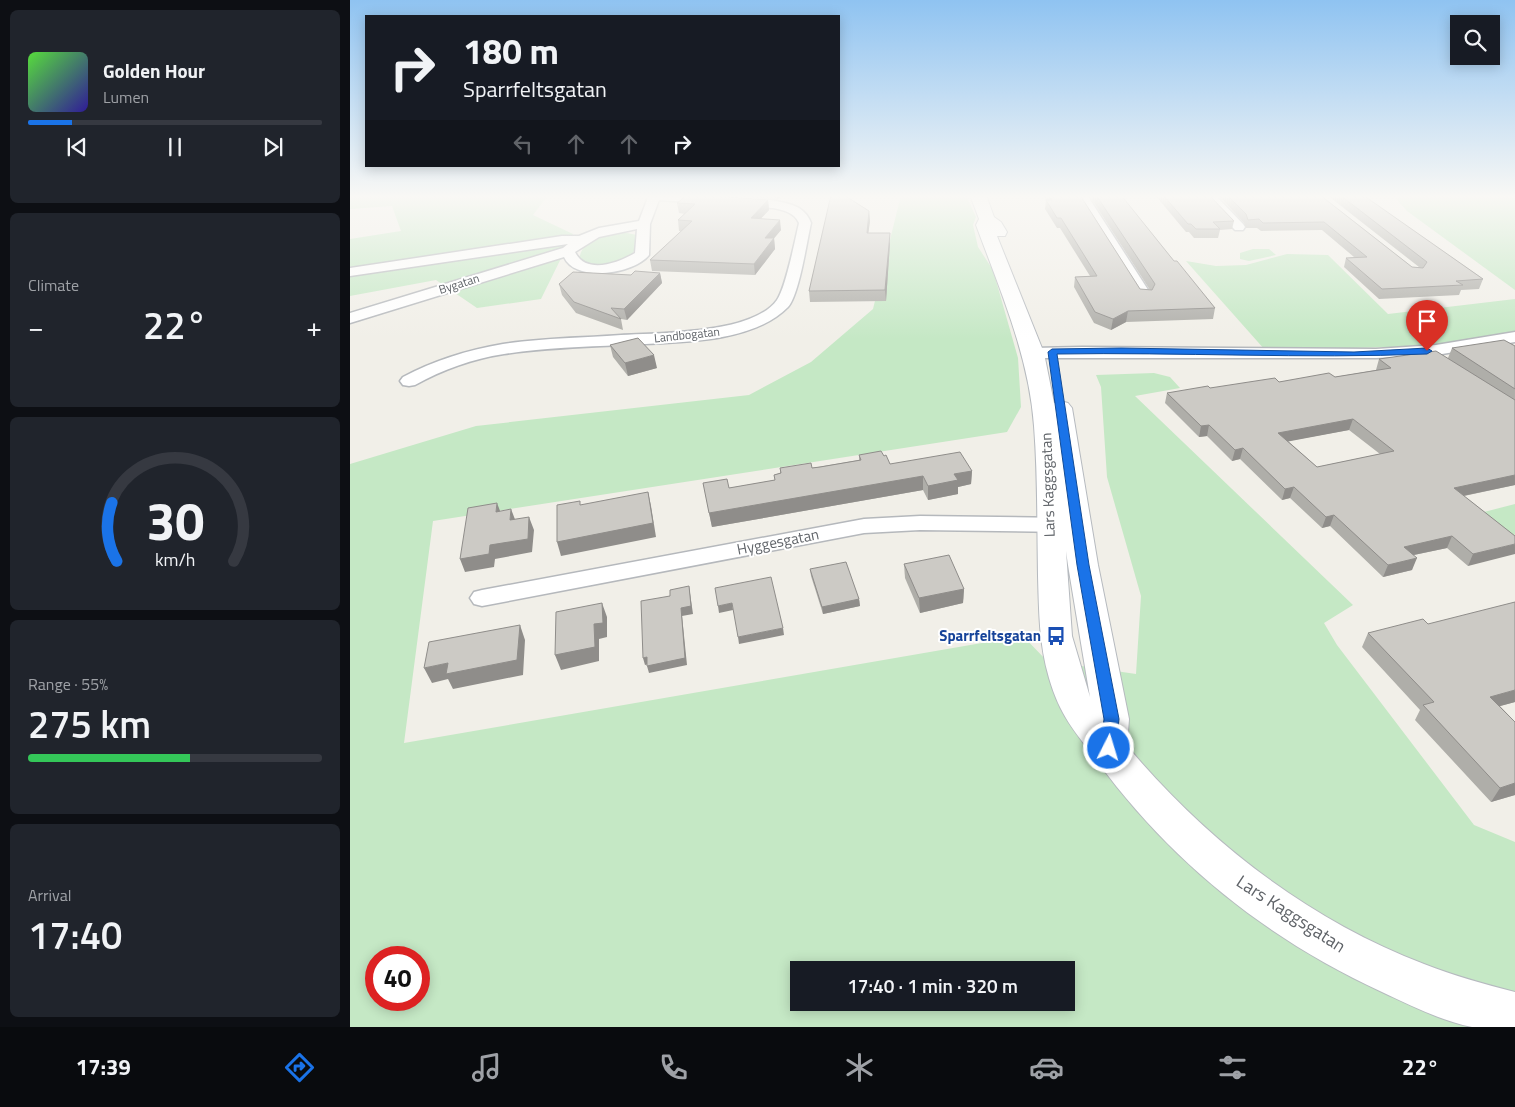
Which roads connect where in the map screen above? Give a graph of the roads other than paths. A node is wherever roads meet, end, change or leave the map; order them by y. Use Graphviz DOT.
graph roads {
  1 [pos="543,243"];
  2 [pos="576,243"];
  3 [pos="643,243"];
  4 [pos="800,243"];
  5 [pos="992,243"];
  6 [pos="1111,243"];
  7 [pos="568,251"];
  8 [pos="350,272"];
  9 [pos="1145,296"];
  10 [pos="350,318"];
  11 [pos="1515,337"];
  12 [pos="1042,352"];
  13 [pos="410,381"];
  14 [pos="1050,525"];
  15 [pos="1078,525"];
  16 [pos="482,598"];
  17 [pos="1109,748"];
  18 [pos="1515,1015"];
  1 -- 8 [label="street"];
  2 -- 7 [label="street, Bygatan"];
  3 -- 7 [label="street"];
  4 -- 13 [label="street, Landbogatan"];
  5 -- 12 [label="street, Lars Kaggsgatan"];
  6 -- 9 [label="street"];
  7 -- 10 [label="street, Bygatan"];
  11 -- 12 [label="street"];
  12 -- 14 [label="street, Lars Kaggsgatan"];
  12 -- 15 [label="street, Lars Kaggsgatan"];
  14 -- 15 [label="street, Hyggesgatan"];
  14 -- 16 [label="street, Hyggesgatan"];
  14 -- 17 [label="street, Lars Kaggsgatan"];
  15 -- 17 [label="street, Lars Kaggsgatan"];
  17 -- 18 [label="street, Lars Kaggsgatan"];
}
